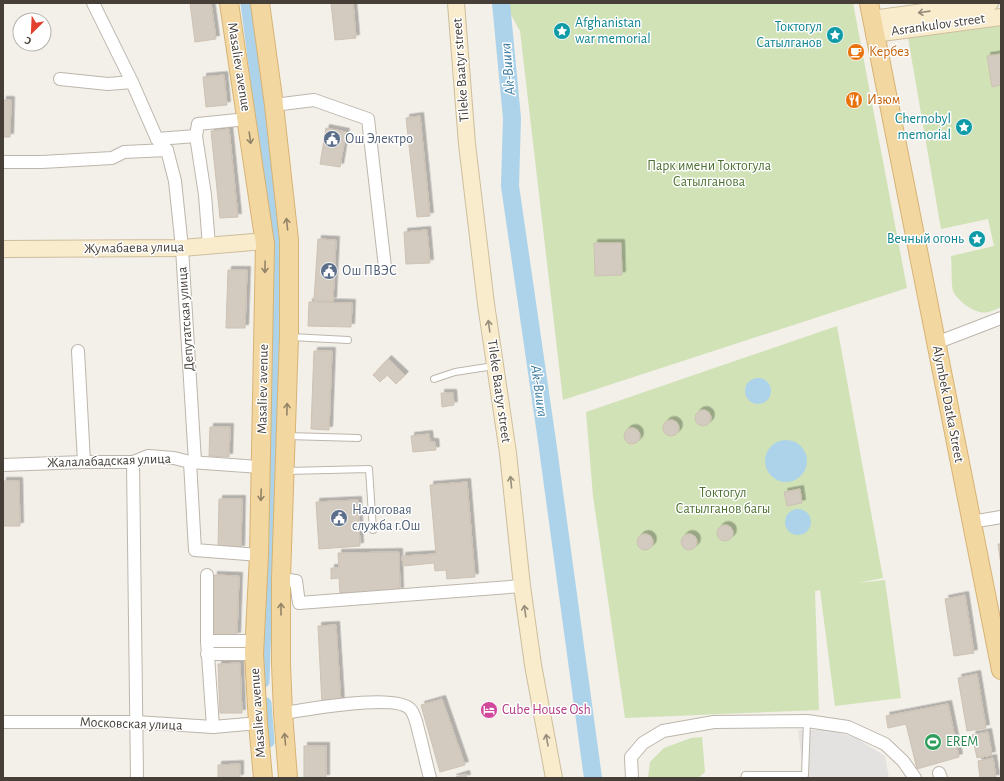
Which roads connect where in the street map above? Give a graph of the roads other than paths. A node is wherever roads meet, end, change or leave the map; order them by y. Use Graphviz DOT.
graph roads {
  1 [pos="93,3"];
  2 [pos="229,3"];
  3 [pos="260,3"];
  4 [pos="456,3"];
  5 [pos="990,3"];
  6 [pos="1001,17"];
  7 [pos="872,19"];
  8 [pos="60,79"];
  9 [pos="132,82"];
  10 [pos="274,105"];
  11 [pos="247,119"];
  12 [pos="196,136"];
  13 [pos="157,139"];
  14 [pos="167,150"];
  15 [pos="3,162"];
  16 [pos="265,241"];
  17 [pos="209,246"];
  18 [pos="182,248"];
  19 [pos="3,249"];
  20 [pos="385,267"];
  21 [pos="1001,318"];
  22 [pos="289,336"];
  23 [pos="348,340"];
  24 [pos="936,343"];
  25 [pos="78,351"];
  26 [pos="495,366"];
  27 [pos="434,379"];
  28 [pos="287,436"];
  29 [pos="358,438"];
  30 [pos="84,462"];
  31 [pos="133,462"];
  32 [pos="192,462"];
  33 [pos="3,465"];
  34 [pos="261,467"];
  35 [pos="285,472"];
  36 [pos="1001,517"];
  37 [pos="972,522"];
  38 [pos="373,530"];
  39 [pos="259,555"];
  40 [pos="207,575"];
  41 [pos="281,579"];
  42 [pos="522,586"];
  43 [pos="207,641"];
  44 [pos="254,647"];
  45 [pos="207,654"];
  46 [pos="1001,670"];
  47 [pos="283,713"];
  48 [pos="807,721"];
  49 [pos="3,722"];
  50 [pos="136,722"];
  51 [pos="258,723"];
  52 [pos="213,727"];
  53 [pos="137,778"];
  54 [pos="263,778"];
  55 [pos="288,778"];
  56 [pos="430,778"];
  57 [pos="554,778"];
  58 [pos="632,778"];
  59 [pos="744,778"];
  60 [pos="915,778"];
  1 -- 9 [label="street, Депутатская улица"];
  2 -- 11 [label="main road, Masaliev avenue"];
  3 -- 10 [label="main road, Masaliev avenue"];
  26 -- 4 [label="street, Tileke Baatyr street, one-way"];
  5 -- 7 [label="street, one-way"];
  6 -- 7 [label="street, Asrankulov street"];
  7 -- 24 [label="main road, Alymbek Datka Street"];
  8 -- 9 [label="street"];
  9 -- 13 [label="street, Депутатская улица"];
  10 -- 20 [label="street"];
  22 -- 10 [label="main road, Masaliev avenue, one-way"];
  11 -- 12 [label="street"];
  11 -- 16 [label="main road, Masaliev avenue, one-way"];
  12 -- 13 [label="street"];
  12 -- 17 [label="street"];
  13 -- 14 [label="street, Депутатская улица"];
  14 -- 15 [label="street"];
  14 -- 18 [label="street, Депутатская улица"];
  16 -- 17 [label="street, Жумабаева улица"];
  16 -- 34 [label="main road, Masaliev avenue, one-way"];
  17 -- 18 [label="street, Жумабаева улица"];
  18 -- 19 [label="street, Жумабаева улица"];
  18 -- 32 [label="street, Депутатская улица"];
  21 -- 24 [label="street"];
  22 -- 23 [label="lane"];
  28 -- 22 [label="main road, Masaliev avenue, one-way"];
  24 -- 37 [label="main road, Alymbek Datka Street"];
  25 -- 30 [label="street"];
  26 -- 27 [label="lane"];
  42 -- 26 [label="street, Tileke Baatyr street, one-way"];
  28 -- 29 [label="lane"];
  28 -- 35 [label="main road, Masaliev avenue"];
  30 -- 31 [label="street, Жалалабадская улица"];
  30 -- 33 [label="street, Жалалабадская улица"];
  31 -- 32 [label="street, Жалалабадская улица"];
  31 -- 50 [label="street"];
  32 -- 34 [label="street, Жалалабадская улица"];
  32 -- 39 [label="street, Депутатская улица"];
  34 -- 39 [label="main road, Masaliev avenue, one-way"];
  35 -- 38 [label="lane"];
  35 -- 41 [label="main road, Masaliev avenue"];
  36 -- 37 [label="street"];
  37 -- 46 [label="main road, Alymbek Datka Street"];
  39 -- 44 [label="main road, Masaliev avenue"];
  40 -- 43 [label="street"];
  41 -- 42 [label="street"];
  47 -- 41 [label="main road, Masaliev avenue, one-way"];
  57 -- 42 [label="street, Tileke Baatyr street, one-way"];
  43 -- 44 [label="street"];
  43 -- 45 [label="street"];
  44 -- 45 [label="street"];
  44 -- 51 [label="main road, Masaliev avenue"];
  45 -- 52 [label="street"];
  55 -- 47 [label="main road, Masaliev avenue, one-way"];
  47 -- 56 [label="street"];
  48 -- 58 [label="street"];
  48 -- 59 [label="lane"];
  48 -- 60 [label="street"];
  49 -- 50 [label="street, Московская улица"];
  50 -- 52 [label="street, Московская улица"];
  50 -- 53 [label="street"];
  51 -- 52 [label="street, Московская улица"];
  51 -- 54 [label="main road, Masaliev avenue"];
}
